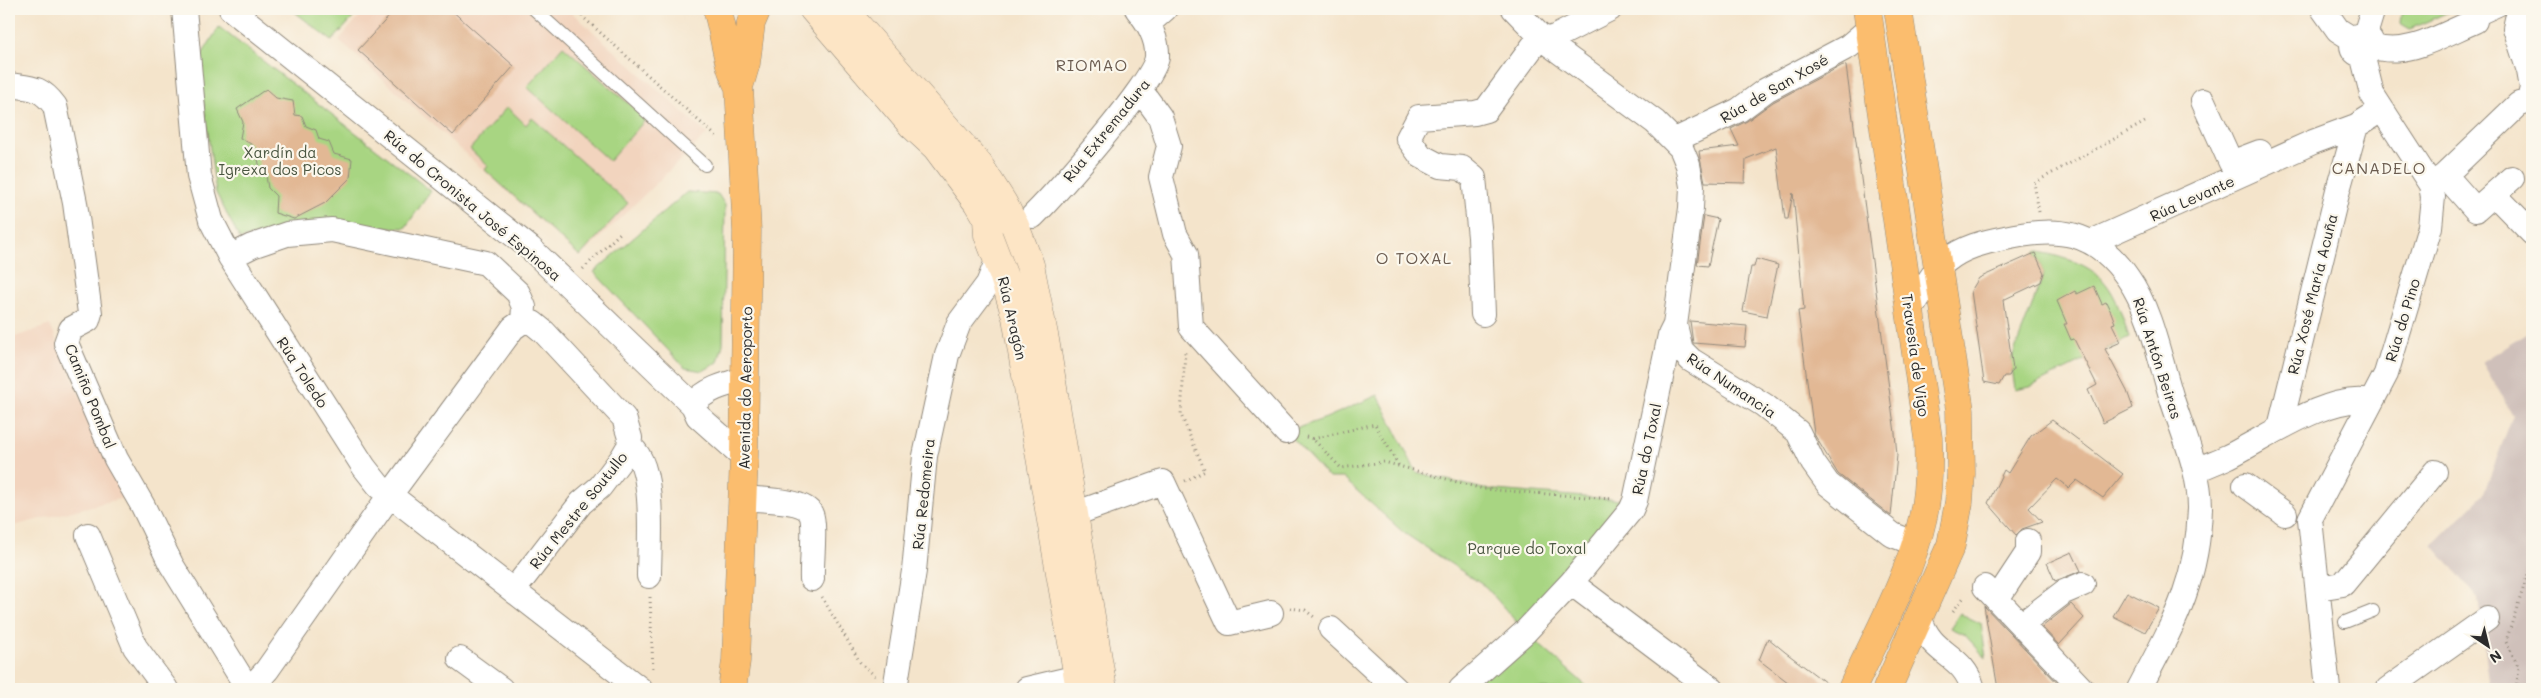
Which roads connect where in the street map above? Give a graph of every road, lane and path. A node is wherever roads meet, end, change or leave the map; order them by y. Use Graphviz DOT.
graph roads {
  1 [pos="184,9"];
  2 [pos="231,9"];
  3 [pos="534,9"];
  4 [pos="574,9"];
  5 [pos="698,9"];
  6 [pos="717,9"];
  7 [pos="757,9"];
  8 [pos="813,9"];
  9 [pos="843,9"];
  10 [pos="1514,9"];
  11 [pos="1610,9"];
  12 [pos="2323,9"];
  13 [pos="2373,9"];
  14 [pos="1902,11"];
  15 [pos="1150,13"];
  16 [pos="2509,14"];
  17 [pos="1868,19"];
  18 [pos="2475,21"];
  19 [pos="1544,40"];
  20 [pos="2363,44"];
  21 [pos="735,79"];
  22 [pos="9,85"];
  23 [pos="1140,90"];
  24 [pos="2531,100"];
  25 [pos="2204,101"];
  26 [pos="2381,110"];
  27 [pos="2145,122"];
  28 [pos="2356,126"];
  29 [pos="720,140"];
  30 [pos="1676,140"];
  31 [pos="2320,140"];
  32 [pos="2293,152"];
  33 [pos="2346,161"];
  34 [pos="705,165"];
  35 [pos="2512,178"];
  36 [pos="2438,180"];
  37 [pos="2494,194"];
  38 [pos="987,220"];
  39 [pos="1024,221"];
  40 [pos="1930,229"];
  41 [pos="622,231"];
  42 [pos="2042,231"];
  43 [pos="2532,234"];
  44 [pos="2091,242"];
  45 [pos="1962,250"];
  46 [pos="230,257"];
  47 [pos="998,259"];
  48 [pos="1938,269"];
  49 [pos="568,283"];
  50 [pos="1910,310"];
  51 [pos="1483,314"];
  52 [pos="523,321"];
  53 [pos="1675,326"];
  54 [pos="1191,327"];
  55 [pos="745,379"];
  56 [pos="2370,402"];
  57 [pos="745,410"];
  58 [pos="700,414"];
  59 [pos="2280,427"];
  60 [pos="1286,432"];
  61 [pos="1313,439"];
  62 [pos="629,446"];
  63 [pos="744,457"];
  64 [pos="1399,467"];
  65 [pos="2195,471"];
  66 [pos="2435,472"];
  67 [pos="2245,486"];
  68 [pos="1167,490"];
  69 [pos="390,495"];
  70 [pos="742,498"];
  71 [pos="1635,501"];
  72 [pos="1074,514"];
  73 [pos="2285,514"];
  74 [pos="88,535"];
  75 [pos="1919,536"];
  76 [pos="2028,541"];
  77 [pos="2532,562"];
  78 [pos="649,576"];
  79 [pos="812,579"];
  80 [pos="1571,583"];
  81 [pos="2083,584"];
  82 [pos="2318,588"];
  83 [pos="514,590"];
  84 [pos="2373,611"];
  85 [pos="1270,613"];
  86 [pos="1920,618"];
  87 [pos="2487,619"];
  88 [pos="2345,622"];
  89 [pos="2021,625"];
  90 [pos="1330,629"];
  91 [pos="460,659"];
  92 [pos="1079,683"];
  93 [pos="646,684"];
  94 [pos="895,686"];
  95 [pos="160,688"];
  96 [pos="249,689"];
  97 [pos="501,689"];
  98 [pos="732,689"];
  99 [pos="1027,689"];
  100 [pos="1102,689"];
  101 [pos="1396,689"];
  102 [pos="1461,689"];
  103 [pos="1712,689"];
  104 [pos="1852,689"];
  105 [pos="1887,689"];
  106 [pos="1973,689"];
  107 [pos="2082,689"];
  108 [pos="2139,689"];
  109 [pos="2328,689"];
  110 [pos="2388,689"];
  111 [pos="2516,689"];
  1 -- 46 [label="street, Rúa Toledo"];
  2 -- 49 [label="street, Rúa do Cronista José Espinosa"];
  3 -- 34 [label="lane"];
  4 -- 29 [label="path"];
  5 -- 21 [label="main road"];
  6 -- 21 [label="main road, Avenida do Aeroporto"];
  7 -- 21 [label="main road, Avenida do Aeroporto"];
  8 -- 38 [label="main road, Rúa Aragón"];
  9 -- 39 [label="main road, Rúa Aragón"];
  10 -- 19 [label="street, Rúa Numancia"];
  11 -- 19 [label="street"];
  12 -- 20 [label="street"];
  13 -- 20 [label="street"];
  14 -- 40 [label="main road"];
  15 -- 23 [label="street, Rúa Extremadura"];
  16 -- 18 [label="lane"];
  16 -- 24 [label="street"];
  17 -- 30 [label="street, Rúa de San Xosé"];
  17 -- 50 [label="main road, Travesía de Vigo"];
  18 -- 20 [label="street"];
  19 -- 30 [label="street, Rúa Numancia"];
  19 -- 51 [label="street"];
  20 -- 26 [label="street"];
  21 -- 55 [label="main road, Avenida do Aeroporto"];
  22 -- 96 [label="street, Camiño Pombal"];
  23 -- 39 [label="street, Rúa Extremadura"];
  23 -- 54 [label="street"];
  24 -- 36 [label="street"];
  25 -- 32 [label="street, Rúa Levante"];
  26 -- 28 [label="street, Rúa Levante"];
  26 -- 36 [label="street"];
  27 -- 42 [label="path"];
  28 -- 31 [label="street, Rúa Levante"];
  28 -- 33 [label="street, Rúa Xosé María Acuña"];
  30 -- 53 [label="street, Rúa Numancia"];
  31 -- 32 [label="street, Rúa Levante"];
  31 -- 33 [label="street"];
  32 -- 44 [label="street, Rúa Levante"];
  33 -- 59 [label="street, Rúa Xosé María Acuña"];
  35 -- 37 [label="street"];
  36 -- 37 [label="street"];
  36 -- 56 [label="street, Rúa do Pino"];
  37 -- 43 [label="street"];
  38 -- 39 [label="main road"];
  38 -- 47 [label="main road, Rúa Aragón"];
  39 -- 72 [label="main road, Rúa Aragón"];
  40 -- 45 [label="street"];
  40 -- 48 [label="main road"];
  41 -- 49 [label="path"];
  42 -- 44 [label="street, Rúa Antón Beiras"];
  42 -- 45 [label="street, Rúa Antón Beiras"];
  44 -- 65 [label="street, Rúa Antón Beiras"];
  45 -- 48 [label="street, Rúa Antón Beiras"];
  46 -- 52 [label="street"];
  46 -- 69 [label="street, Rúa Toledo"];
  47 -- 92 [label="main road, Rúa Aragón"];
  47 -- 94 [label="street, Rúa Redomeira"];
  48 -- 50 [label="street, Rúa Antón Beiras"];
  48 -- 86 [label="main road"];
  49 -- 58 [label="street, Rúa do Cronista José Espinosa"];
  50 -- 75 [label="main road, Travesía de Vigo"];
  52 -- 62 [label="street, Rúa Mestre Soutullo"];
  52 -- 69 [label="street"];
  53 -- 71 [label="street, Rúa do Toxal"];
  53 -- 75 [label="street, Rúa Numancia"];
  54 -- 60 [label="street"];
  54 -- 68 [label="path"];
  55 -- 57 [label="main road, Avenida do Aeroporto"];
  55 -- 58 [label="street"];
  56 -- 59 [label="street"];
  56 -- 82 [label="street, Rúa do Pino"];
  57 -- 58 [label="street"];
  57 -- 63 [label="main road, Avenida do Aeroporto"];
  58 -- 63 [label="street, Rúa do Cronista José Espinosa"];
  59 -- 65 [label="street"];
  60 -- 61 [label="path"];
  61 -- 64 [label="path"];
  61 -- 64 [label="path"];
  62 -- 78 [label="street"];
  62 -- 83 [label="street, Rúa Mestre Soutullo"];
  63 -- 70 [label="main road, Avenida do Aeroporto"];
  64 -- 71 [label="path"];
  65 -- 108 [label="street, Rúa Antón Beiras"];
  66 -- 82 [label="street"];
  67 -- 73 [label="street"];
  68 -- 72 [label="street"];
  68 -- 85 [label="street"];
  69 -- 83 [label="street"];
  69 -- 96 [label="street"];
  70 -- 79 [label="street"];
  70 -- 98 [label="main road, Avenida do Aeroporto"];
  71 -- 80 [label="street, Rúa do Toxal"];
  72 -- 100 [label="main road, Rúa Aragón"];
  74 -- 95 [label="street"];
  75 -- 86 [label="main road"];
  75 -- 104 [label="main road, Travesía de Vigo"];
  76 -- 89 [label="street"];
  77 -- 111 [label="path"];
  78 -- 93 [label="path"];
  79 -- 94 [label="path"];
  80 -- 102 [label="street, Rúa do Toxal"];
  80 -- 103 [label="street"];
  81 -- 89 [label="street"];
  82 -- 109 [label="street, Rúa do Pino"];
  83 -- 93 [label="street"];
  84 -- 88 [label="lane"];
  85 -- 90 [label="path"];
  86 -- 105 [label="main road"];
  86 -- 106 [label="street"];
  87 -- 110 [label="street"];
  89 -- 107 [label="street"];
  90 -- 101 [label="street"];
  91 -- 97 [label="street"];
  92 -- 99 [label="street"];
}
